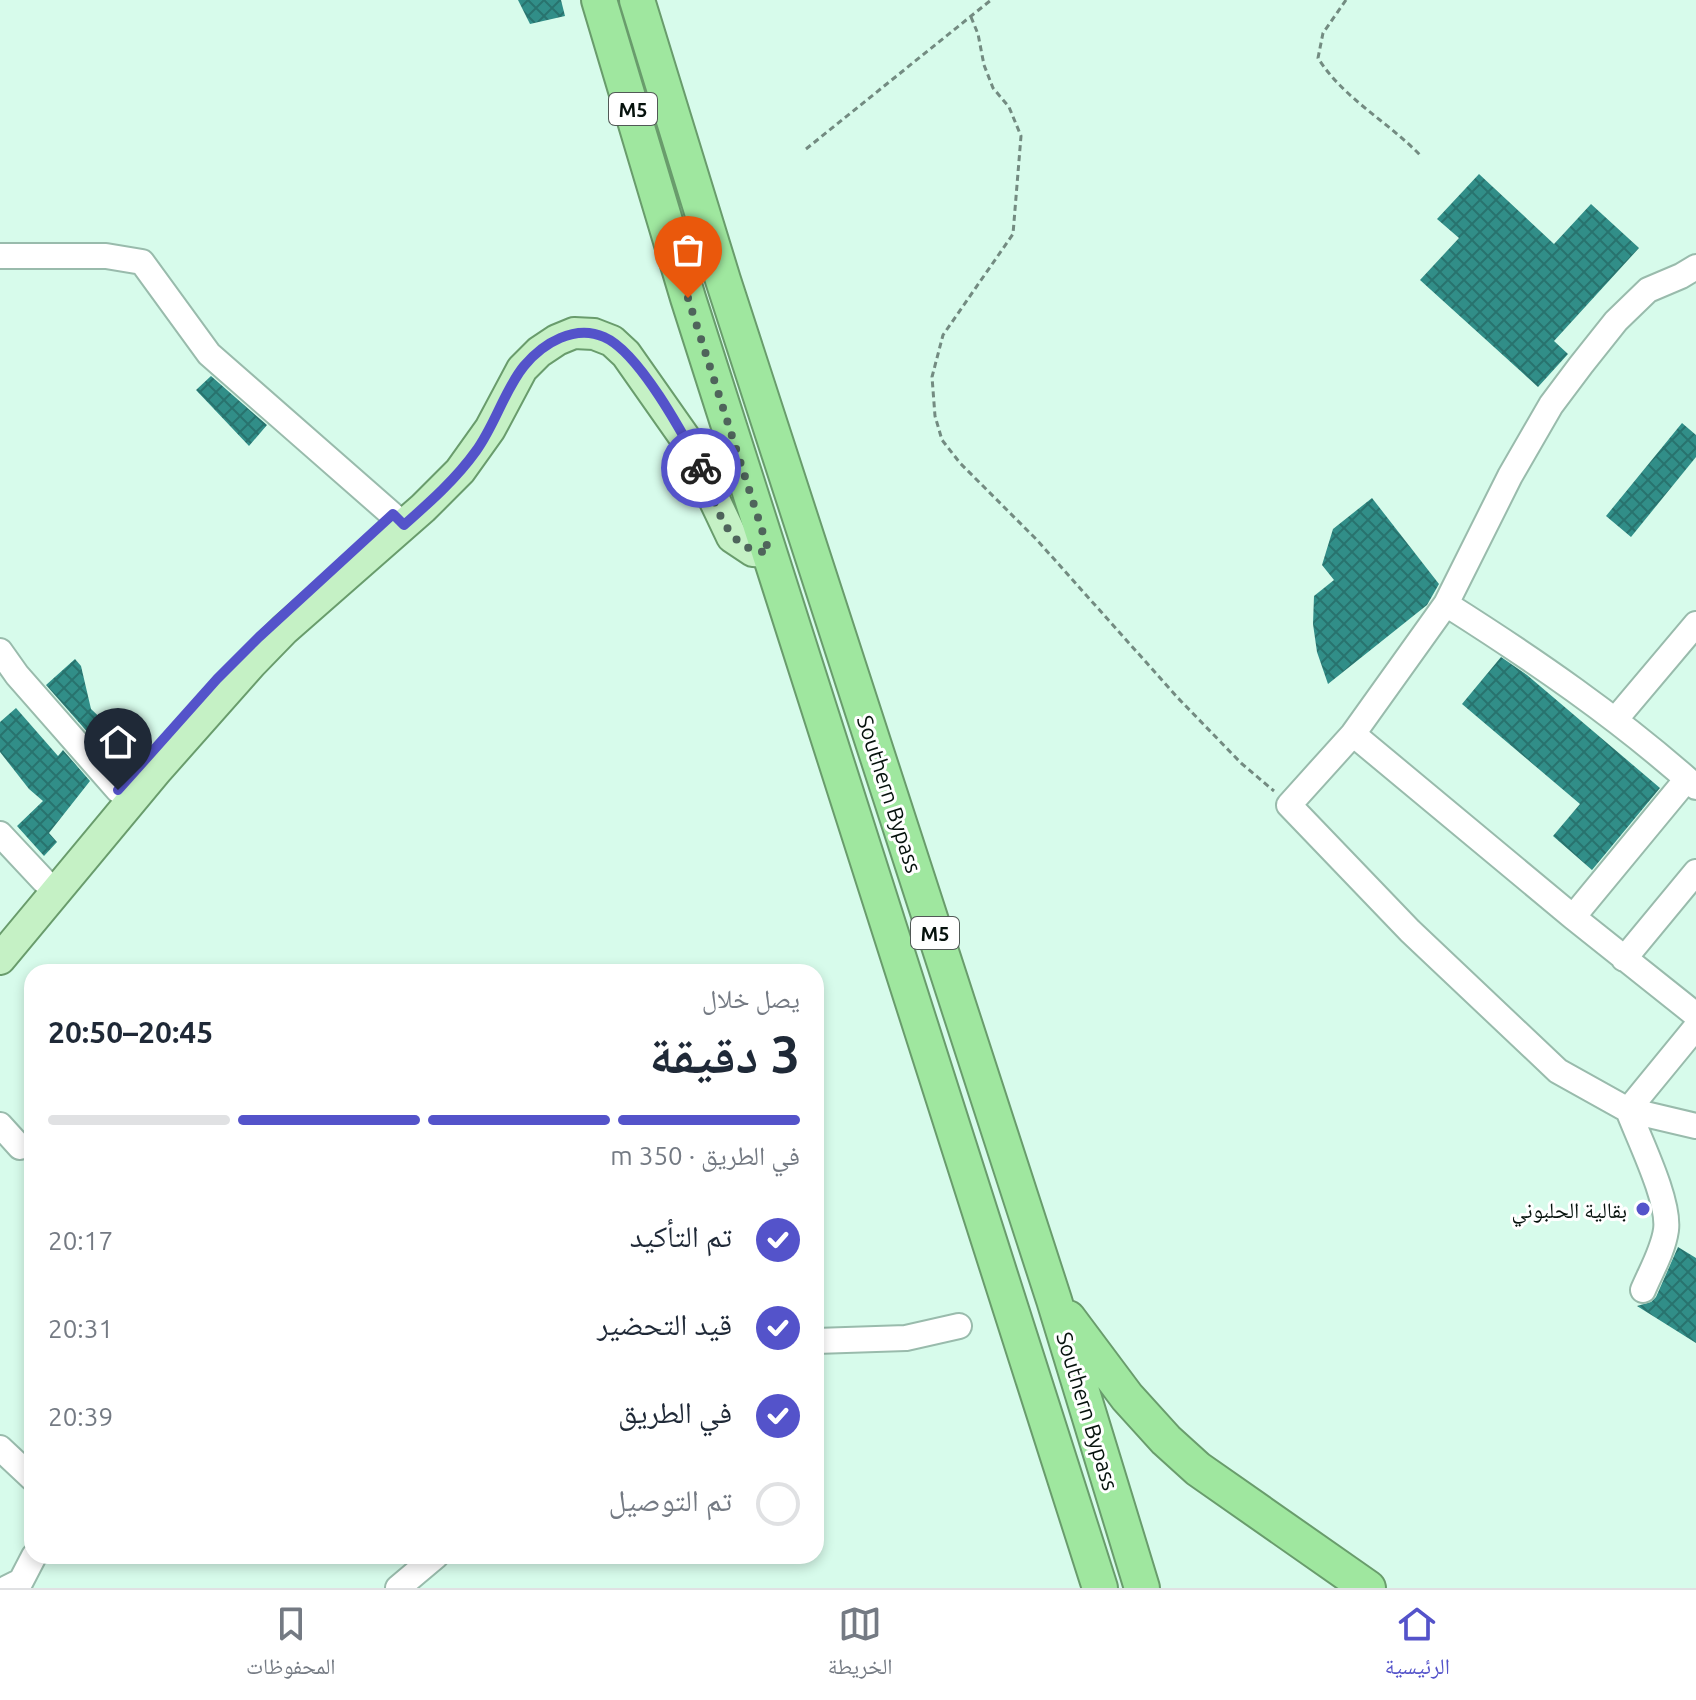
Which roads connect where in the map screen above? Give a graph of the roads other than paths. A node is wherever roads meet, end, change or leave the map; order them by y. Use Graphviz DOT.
graph roads {
  1 [pos="599,0"];
  2 [pos="637,0"];
  3 [pos="0,256"];
  4 [pos="1696,267"];
  5 [pos="398,520"];
  6 [pos="769,552"];
  7 [pos="1446,604"];
  8 [pos="1696,624"];
  9 [pos="0,651"];
  10 [pos="1615,720"];
  11 [pos="1353,734"];
  12 [pos="1692,783"];
  13 [pos="118,790"];
  14 [pos="0,834"];
  15 [pos="1696,872"];
  16 [pos="44,881"];
  17 [pos="1573,917"];
  18 [pos="0,936"];
  19 [pos="0,959"];
  20 [pos="1624,959"];
  21 [pos="1696,1015"];
  22 [pos="1696,1027"];
  23 [pos="1628,1110"];
  24 [pos="0,1125"];
  25 [pos="1696,1126"];
  26 [pos="20,1147"];
  27 [pos="1643,1290"];
  28 [pos="1054,1300"];
  29 [pos="959,1326"];
  30 [pos="824,1341"];
  31 [pos="0,1448"];
  32 [pos="24,1470"];
  33 [pos="30,1564"];
  34 [pos="426,1564"];
  35 [pos="1357,1584"];
  36 [pos="7,1588"];
  37 [pos="398,1588"];
  38 [pos="1100,1588"];
  39 [pos="1142,1588"];
  1 -- 6 [label="highway, Southern Bypass / M5"];
  2 -- 28 [label="highway, Southern Bypass / M5"];
  3 -- 5 [label="street"];
  4 -- 7 [label="street"];
  5 -- 6 [label="main road"];
  5 -- 13 [label="main road"];
  5 -- 19 [label="main road"];
  6 -- 38 [label="highway, Southern Bypass / M5"];
  7 -- 10 [label="street"];
  7 -- 11 [label="street"];
  8 -- 10 [label="street"];
  9 -- 13 [label="street"];
  10 -- 12 [label="street"];
  11 -- 17 [label="street"];
  11 -- 23 [label="street"];
  12 -- 17 [label="street"];
  13 -- 16 [label="main road"];
  14 -- 16 [label="street"];
  15 -- 20 [label="street"];
  16 -- 18 [label="main road"];
  17 -- 20 [label="street"];
  20 -- 21 [label="street"];
  22 -- 23 [label="street"];
  23 -- 25 [label="street"];
  23 -- 27 [label="street"];
  24 -- 26 [label="street"];
  28 -- 35 [label="highway"];
  28 -- 39 [label="highway, Southern Bypass / M5"];
  29 -- 30 [label="street"];
  31 -- 32 [label="street"];
  33 -- 36 [label="street"];
  34 -- 37 [label="street"];
}
